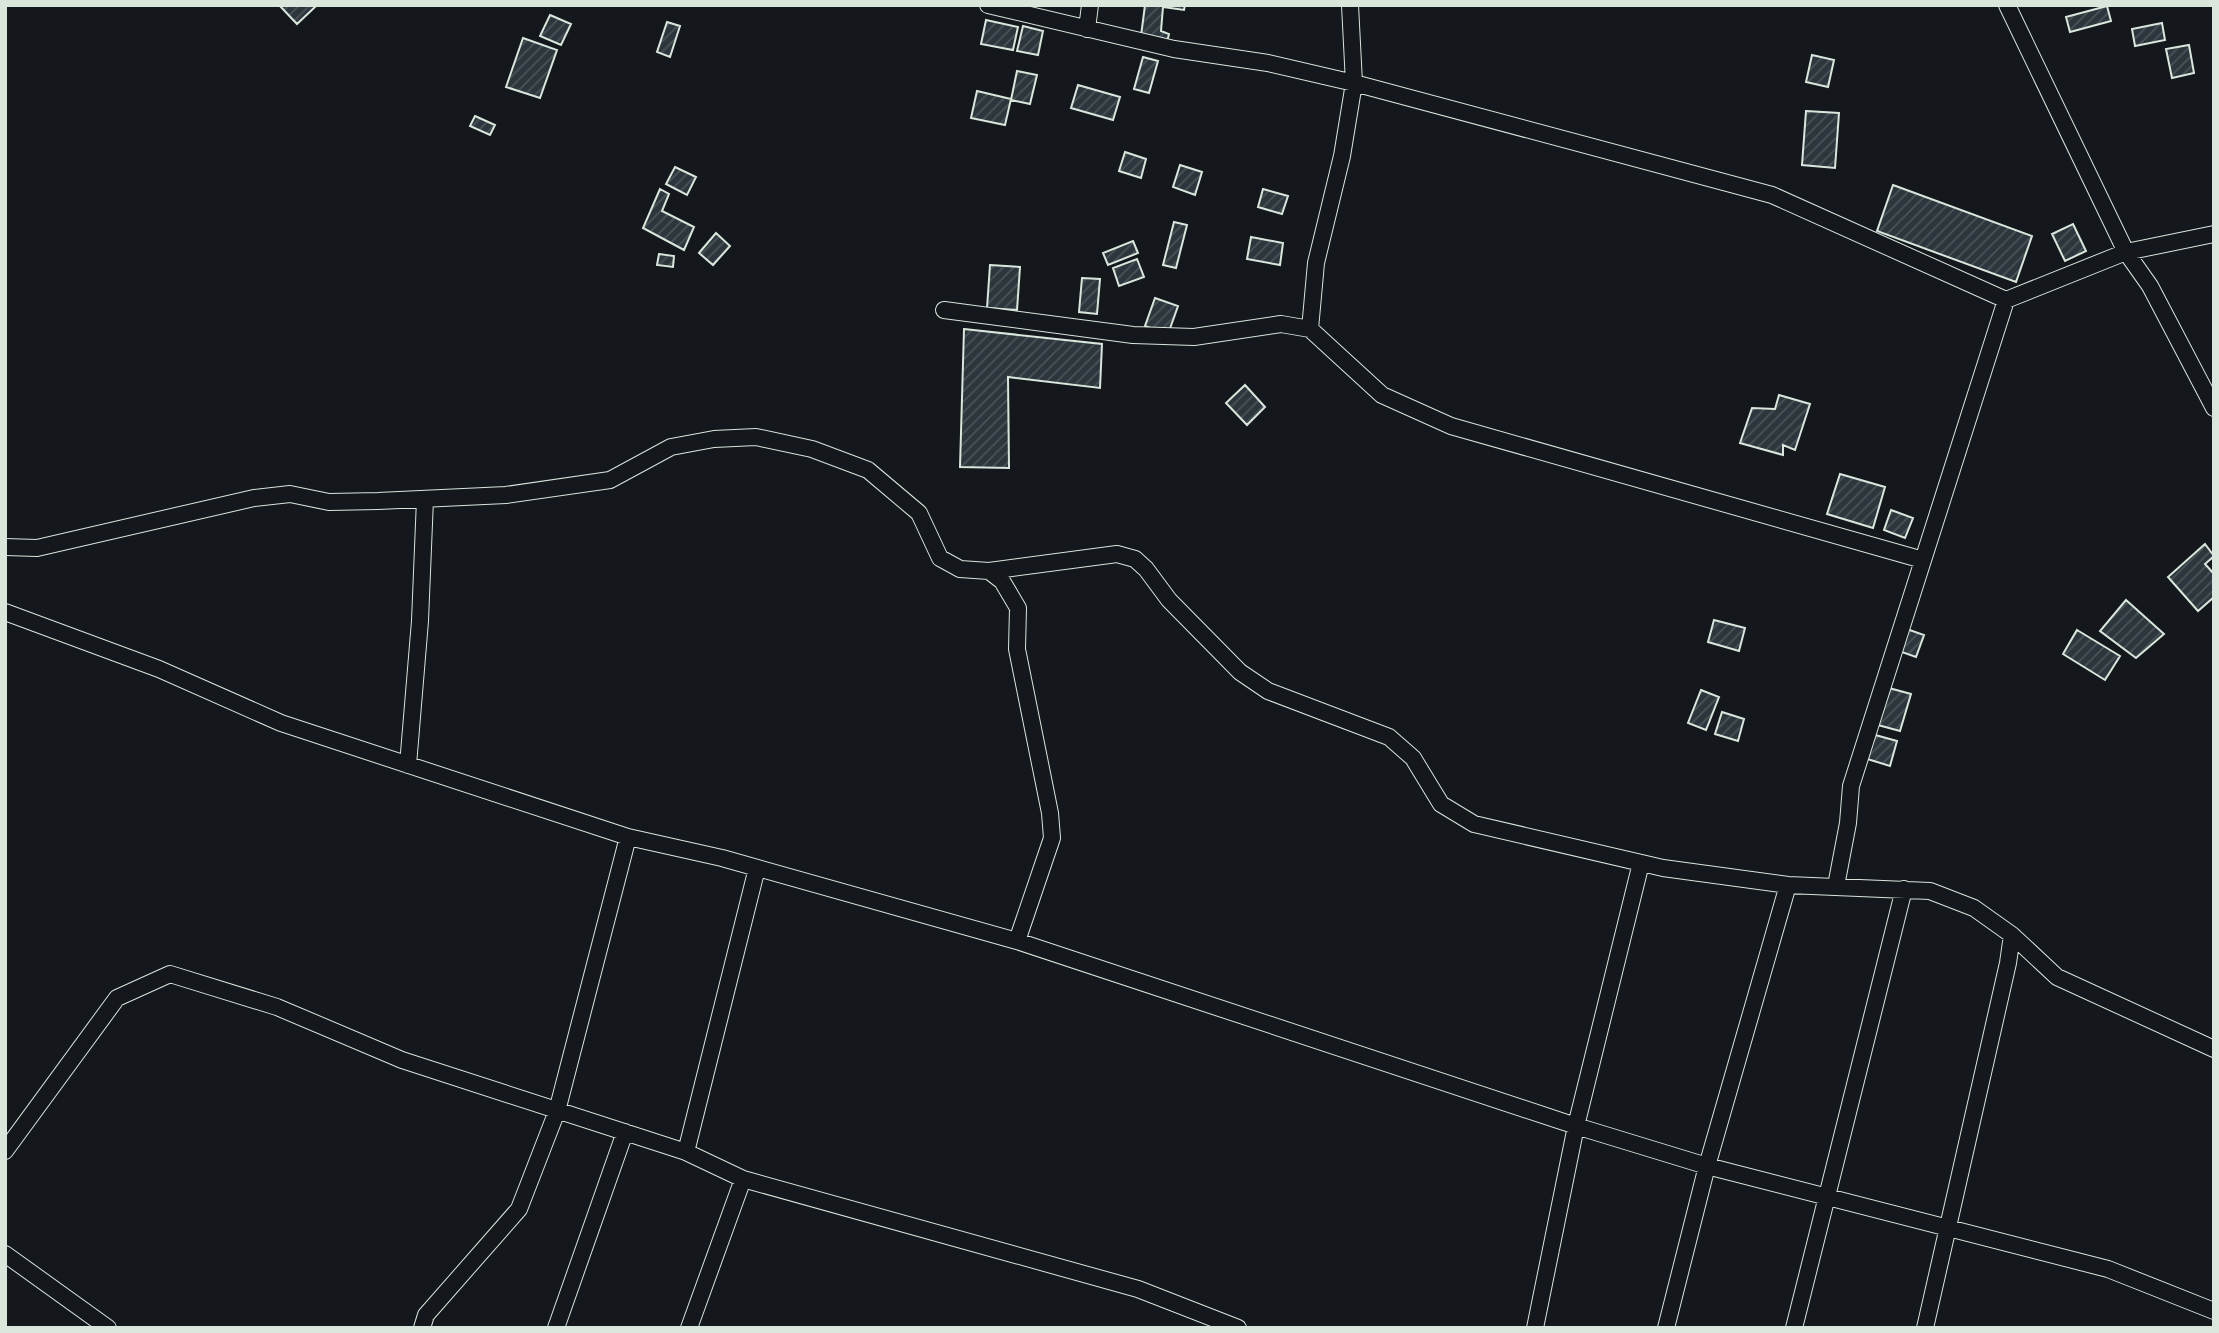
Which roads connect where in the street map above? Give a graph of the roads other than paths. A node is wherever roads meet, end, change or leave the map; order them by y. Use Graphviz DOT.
graph roads {
  1 [pos="988,5"];
  2 [pos="1090,5"];
  3 [pos="1350,5"];
  4 [pos="2007,5"];
  5 [pos="1087,29"];
  6 [pos="1354,83"];
  7 [pos="2214,234"];
  8 [pos="2126,252"];
  9 [pos="2006,300"];
  10 [pos="944,310"];
  11 [pos="1310,329"];
  12 [pos="2214,408"];
  13 [pos="425,499"];
  14 [pos="5,547"];
  15 [pos="1923,560"];
  16 [pos="989,571"];
  17 [pos="5,612"];
  18 [pos="408,765"];
  19 [pos="628,837"];
  20 [pos="1642,863"];
  21 [pos="757,868"];
  22 [pos="1788,884"];
  23 [pos="1836,886"];
  24 [pos="1904,888"];
  25 [pos="2012,935"];
  26 [pos="1017,941"];
  27 [pos="2214,1049"];
  28 [pos="557,1111"];
  29 [pos="1576,1126"];
  30 [pos="625,1132"];
  31 [pos="5,1151"];
  32 [pos="686,1152"];
  33 [pos="1707,1166"];
  34 [pos="743,1179"];
  35 [pos="1826,1195"];
  36 [pos="1949,1226"];
  37 [pos="5,1254"];
  38 [pos="2214,1311"];
  39 [pos="108,1328"];
  40 [pos="422,1328"];
  41 [pos="556,1328"];
  42 [pos="689,1328"];
  43 [pos="1238,1328"];
  44 [pos="1535,1328"];
  45 [pos="1666,1328"];
  46 [pos="1794,1328"];
  47 [pos="1925,1328"];
  1 -- 5 [label="street"];
  2 -- 5 [label="street"];
  3 -- 6 [label="street"];
  4 -- 8 [label="street"];
  5 -- 6 [label="street"];
  6 -- 9 [label="street"];
  6 -- 11 [label="street"];
  7 -- 8 [label="street"];
  8 -- 9 [label="street"];
  8 -- 12 [label="street"];
  9 -- 15 [label="street"];
  10 -- 11 [label="street"];
  11 -- 15 [label="street"];
  13 -- 14 [label="street"];
  13 -- 16 [label="street"];
  13 -- 18 [label="street"];
  15 -- 23 [label="street"];
  16 -- 20 [label="street"];
  16 -- 26 [label="street"];
  17 -- 18 [label="street"];
  18 -- 19 [label="street"];
  19 -- 21 [label="street"];
  19 -- 28 [label="street"];
  20 -- 22 [label="street"];
  20 -- 29 [label="street"];
  21 -- 26 [label="street"];
  21 -- 32 [label="street"];
  22 -- 23 [label="street"];
  22 -- 33 [label="street"];
  23 -- 24 [label="street"];
  24 -- 25 [label="street"];
  24 -- 35 [label="street"];
  25 -- 27 [label="street"];
  25 -- 36 [label="street"];
  26 -- 29 [label="street"];
  28 -- 30 [label="street"];
  28 -- 31 [label="street"];
  28 -- 40 [label="street"];
  29 -- 33 [label="street"];
  29 -- 44 [label="street"];
  30 -- 32 [label="street"];
  30 -- 41 [label="street"];
  32 -- 34 [label="street"];
  33 -- 35 [label="street"];
  33 -- 45 [label="street"];
  34 -- 42 [label="street"];
  34 -- 43 [label="street"];
  35 -- 36 [label="street"];
  35 -- 46 [label="street"];
  36 -- 38 [label="street"];
  36 -- 47 [label="street"];
  37 -- 39 [label="street"];
}
